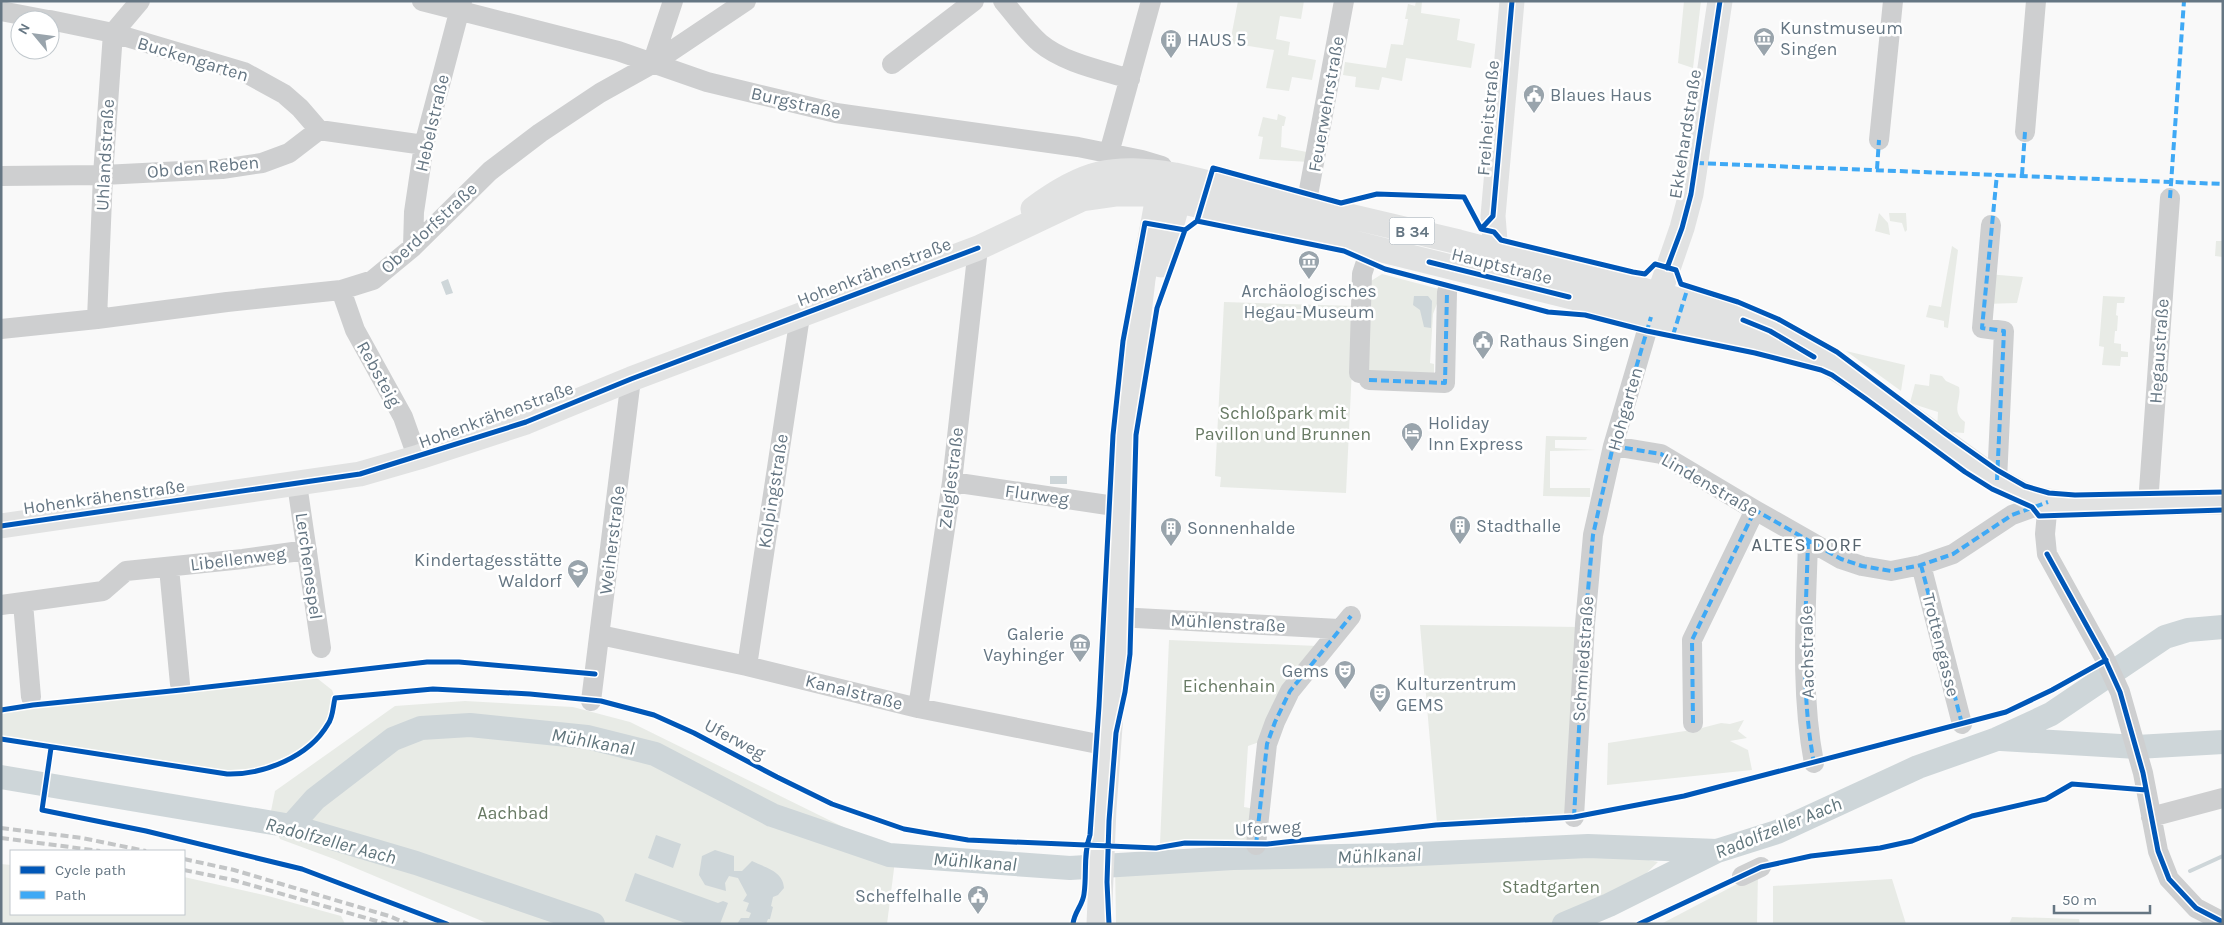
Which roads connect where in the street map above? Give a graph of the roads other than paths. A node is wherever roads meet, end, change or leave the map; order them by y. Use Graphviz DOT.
graph roads {
  1 [pos="140,1"];
  2 [pos="422,1"];
  3 [pos="673,1"];
  4 [pos="746,1"];
  5 [pos="974,1"];
  6 [pos="1003,1"];
  7 [pos="1151,1"];
  8 [pos="1344,1"];
  9 [pos="1512,1"];
  10 [pos="1720,1"];
  11 [pos="1893,1"];
  12 [pos="2036,1"];
  13 [pos="461,6"];
  14 [pos="60,22"];
  15 [pos="113,33"];
  16 [pos="652,64"];
  17 [pos="892,64"];
  18 [pos="1130,79"];
  19 [pos="319,130"];
  20 [pos="2025,132"];
  21 [pos="1879,140"];
  22 [pos="424,145"];
  23 [pos="1106,162"];
  24 [pos="103,175"];
  25 [pos="1175,175"];
  26 [pos="1,176"];
  27 [pos="2170,198"];
  28 [pos="1082,199"];
  29 [pos="1168,199"];
  30 [pos="1306,206"];
  31 [pos="1493,216"];
  32 [pos="1991,225"];
  33 [pos="1459,242"];
  34 [pos="413,247"];
  35 [pos="1371,247"];
  36 [pos="978,248"];
  37 [pos="1495,252"];
  38 [pos="1500,278"];
  39 [pos="341,290"];
  40 [pos="1447,292"];
  41 [pos="1655,305"];
  42 [pos="800,316"];
  43 [pos="97,319"];
  44 [pos="1,329"];
  45 [pos="631,379"];
  46 [pos="1613,446"];
  47 [pos="419,457"];
  48 [pos="1997,480"];
  49 [pos="952,482"];
  50 [pos="297,484"];
  51 [pos="1600,501"];
  52 [pos="2048,502"];
  53 [pos="2223,502"];
  54 [pos="2148,504"];
  55 [pos="1121,507"];
  56 [pos="1755,510"];
  57 [pos="1,526"];
  58 [pos="1808,541"];
  59 [pos="306,550"];
  60 [pos="1921,565"];
  61 [pos="169,568"];
  62 [pos="23,603"];
  63 [pos="1,605"];
  64 [pos="1118,617"];
  65 [pos="600,635"];
  66 [pos="321,648"];
  67 [pos="747,666"];
  68 [pos="180,684"];
  69 [pos="31,697"];
  70 [pos="591,701"];
  71 [pos="918,708"];
  72 [pos="1693,722"];
  73 [pos="1962,724"];
  74 [pos="1108,746"];
  75 [pos="1814,763"];
  76 [pos="2223,798"];
  77 [pos="1574,817"];
  78 [pos="2151,817"];
  79 [pos="1256,845"];
  80 [pos="1762,867"];
  81 [pos="1742,876"];
  82 [pos="2223,922"];
  83 [pos="1099,924"];
  1 -- 15 [label="street"];
  2 -- 13 [label="street, Burgstraße"];
  3 -- 16 [label="street"];
  4 -- 16 [label="street, Oberdorfstraße"];
  5 -- 17 [label="street"];
  6 -- 18 [label="street"];
  7 -- 18 [label="street"];
  8 -- 30 [label="street, Feuerwehrstraße"];
  9 -- 31 [label="main road, Freiheitstraße"];
  10 -- 41 [label="main road, Ekkehardstraße"];
  11 -- 21 [label="street"];
  12 -- 20 [label="street"];
  13 -- 16 [label="street, Burgstraße"];
  13 -- 22 [label="street, Hebelstraße"];
  14 -- 15 [label="street, Buckengarten"];
  15 -- 19 [label="street, Buckengarten"];
  15 -- 24 [label="street, Uhlandstraße"];
  16 -- 23 [label="street, Burgstraße"];
  16 -- 34 [label="street, Oberdorfstraße"];
  18 -- 23 [label="street"];
  19 -- 22 [label="street"];
  19 -- 24 [label="street, Ob den Reben"];
  22 -- 34 [label="street, Hebelstraße"];
  23 -- 25 [label="main road, Hohenkrähenstraße"];
  23 -- 28 [label="main road"];
  23 -- 36 [label="main road, Hohenkrähenstraße"];
  24 -- 26 [label="street, Ob den Reben"];
  24 -- 43 [label="street, Uhlandstraße"];
  25 -- 29 [label="main road"];
  25 -- 30 [label="main road, Hauptstraße / B 34"];
  27 -- 54 [label="street, Hegaustraße"];
  28 -- 29 [label="main road, Hohenkrähenstraße"];
  28 -- 36 [label="main road, Hohenkrähenstraße"];
  29 -- 35 [label="main road, Hauptstraße / B 34"];
  29 -- 55 [label="main road"];
  30 -- 33 [label="main road, Hauptstraße / B 34"];
  31 -- 33 [label="main road, B 34"];
  31 -- 37 [label="main road, Freiheitstraße"];
  32 -- 48 [label="street"];
  33 -- 37 [label="main road, Hauptstraße / B 34"];
  34 -- 39 [label="street, Oberdorfstraße"];
  35 -- 38 [label="main road, Hauptstraße / B 34"];
  35 -- 40 [label="street"];
  36 -- 42 [label="main road, Hohenkrähenstraße"];
  36 -- 49 [label="street, Zelglestraße"];
  37 -- 38 [label="main road, Freiheitstraße"];
  37 -- 41 [label="main road, Hauptstraße / B 34"];
  38 -- 41 [label="main road, Hauptstraße / B 34"];
  39 -- 43 [label="street, Oberdorfstraße"];
  39 -- 47 [label="street, Rebsteig"];
  41 -- 46 [label="street, Hohgarten"];
  41 -- 48 [label="main road, Hauptstraße"];
  42 -- 45 [label="main road, Hohenkrähenstraße"];
  42 -- 67 [label="street, Kolpingstraße"];
  43 -- 44 [label="street, Oberdorfstraße"];
  45 -- 47 [label="main road, Hohenkrähenstraße"];
  45 -- 65 [label="street, Weiherstraße"];
  46 -- 51 [label="street, Hohgarten"];
  46 -- 56 [label="street, Lindenstraße"];
  47 -- 50 [label="main road, Hohenkrähenstraße"];
  48 -- 52 [label="main road, Hauptstraße"];
  49 -- 55 [label="street, Flurweg"];
  49 -- 71 [label="street, Zelglestraße"];
  50 -- 57 [label="main road, Hohenkrähenstraße"];
  50 -- 59 [label="street, Lerchenespel"];
  51 -- 77 [label="street, Schmiedstraße"];
  52 -- 54 [label="main road, Hauptstraße"];
  52 -- 60 [label="street, Lindenstraße"];
  52 -- 78 [label="street"];
  53 -- 54 [label="main road, Hauptstraße"];
  55 -- 64 [label="main road"];
  56 -- 58 [label="street, Lindenstraße"];
  56 -- 72 [label="street"];
  58 -- 60 [label="street, Lindenstraße"];
  58 -- 75 [label="street, Aachstraße"];
  59 -- 61 [label="street, Libellenweg"];
  59 -- 66 [label="street, Lerchenespel"];
  60 -- 73 [label="street, Trottengasse"];
  61 -- 62 [label="street, Libellenweg"];
  61 -- 68 [label="street, Libellenweg"];
  62 -- 63 [label="street, Libellenweg"];
  62 -- 69 [label="street"];
  64 -- 74 [label="main road"];
  64 -- 79 [label="street, Mühlenstraße"];
  65 -- 67 [label="street, Kanalstraße"];
  65 -- 70 [label="street, Weiherstraße"];
  67 -- 71 [label="street, Kanalstraße"];
  71 -- 74 [label="street, Kanalstraße"];
  74 -- 83 [label="main road"];
  76 -- 78 [label="street"];
  78 -- 82 [label="street"];
  80 -- 81 [label="street"];
}
